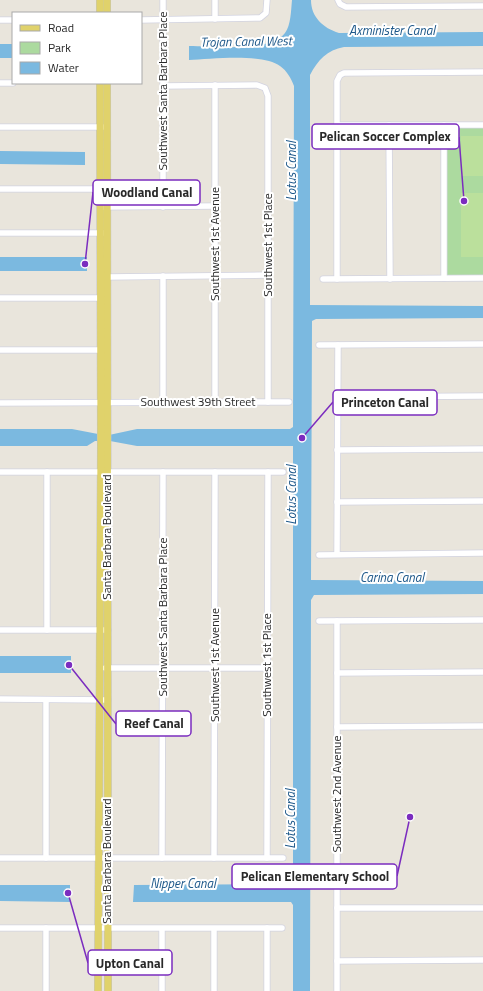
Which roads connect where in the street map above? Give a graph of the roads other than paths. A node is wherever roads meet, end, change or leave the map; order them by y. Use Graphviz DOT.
graph roads {
  1 [pos="100,0"];
  2 [pos="107,0"];
  3 [pos="163,0"];
  4 [pos="215,0"];
  5 [pos="267,0"];
  6 [pos="339,2"];
  7 [pos="483,6"];
  8 [pos="100,12"];
  9 [pos="107,12"];
  10 [pos="215,19"];
  11 [pos="0,20"];
  12 [pos="12,20"];
  13 [pos="142,20"];
  14 [pos="163,20"];
  15 [pos="483,72"];
  16 [pos="0,83"];
  17 [pos="12,83"];
  18 [pos="100,84"];
  19 [pos="107,84"];
  20 [pos="215,85"];
  21 [pos="163,86"];
  22 [pos="337,125"];
  23 [pos="390,125"];
  24 [pos="444,125"];
  25 [pos="483,125"];
  26 [pos="0,127"];
  27 [pos="104,127"];
  28 [pos="0,189"];
  29 [pos="100,189"];
  30 [pos="108,189"];
  31 [pos="215,206"];
  32 [pos="100,207"];
  33 [pos="108,207"];
  34 [pos="163,207"];
  35 [pos="108,232"];
  36 [pos="0,233"];
  37 [pos="100,233"];
  38 [pos="108,276"];
  39 [pos="163,276"];
  40 [pos="215,276"];
  41 [pos="268,276"];
  42 [pos="444,278"];
  43 [pos="483,278"];
  44 [pos="323,279"];
  45 [pos="338,279"];
  46 [pos="390,279"];
  47 [pos="0,298"];
  48 [pos="99,298"];
  49 [pos="108,298"];
  50 [pos="483,344"];
  51 [pos="319,345"];
  52 [pos="338,345"];
  53 [pos="0,350"];
  54 [pos="99,350"];
  55 [pos="108,350"];
  56 [pos="483,396"];
  57 [pos="337,397"];
  58 [pos="100,402"];
  59 [pos="108,402"];
  60 [pos="163,402"];
  61 [pos="215,402"];
  62 [pos="268,402"];
  63 [pos="288,402"];
  64 [pos="0,403"];
  65 [pos="104,431"];
  66 [pos="104,444"];
  67 [pos="483,449"];
  68 [pos="337,450"];
  69 [pos="0,472"];
  70 [pos="47,472"];
  71 [pos="100,472"];
  72 [pos="107,472"];
  73 [pos="163,472"];
  74 [pos="215,472"];
  75 [pos="268,472"];
  76 [pos="283,472"];
  77 [pos="483,501"];
  78 [pos="338,502"];
  79 [pos="337,554"];
  80 [pos="483,554"];
  81 [pos="319,555"];
  82 [pos="99,556"];
  83 [pos="108,556"];
  84 [pos="483,620"];
  85 [pos="319,621"];
  86 [pos="337,621"];
  87 [pos="0,630"];
  88 [pos="47,630"];
  89 [pos="99,630"];
  90 [pos="108,630"];
  91 [pos="99,668"];
  92 [pos="108,668"];
  93 [pos="162,668"];
  94 [pos="215,668"];
  95 [pos="267,668"];
  96 [pos="483,672"];
  97 [pos="337,673"];
  98 [pos="0,700"];
  99 [pos="46,700"];
  100 [pos="99,700"];
  101 [pos="108,700"];
  102 [pos="483,726"];
  103 [pos="337,727"];
  104 [pos="99,780"];
  105 [pos="107,780"];
  106 [pos="0,858"];
  107 [pos="46,858"];
  108 [pos="98,858"];
  109 [pos="107,858"];
  110 [pos="162,858"];
  111 [pos="214,858"];
  112 [pos="267,858"];
  113 [pos="282,858"];
  114 [pos="337,908"];
  115 [pos="483,908"];
  116 [pos="0,928"];
  117 [pos="46,928"];
  118 [pos="98,928"];
  119 [pos="107,928"];
  120 [pos="214,928"];
  121 [pos="267,928"];
  122 [pos="282,928"];
  123 [pos="162,929"];
  124 [pos="483,960"];
  125 [pos="337,961"];
  126 [pos="46,991"];
  127 [pos="98,991"];
  128 [pos="108,991"];
  129 [pos="162,991"];
  130 [pos="214,991"];
  131 [pos="266,991"];
  132 [pos="337,991"];
  1 -- 8 [label="main road"];
  2 -- 9 [label="main road"];
  3 -- 14 [label="street, Southwest Santa Barbara Place"];
  4 -- 10 [label="street"];
  5 -- 10 [label="street"];
  6 -- 7 [label="street"];
  10 -- 14 [label="street"];
  11 -- 12 [label="street"];
  13 -- 14 [label="street"];
  14 -- 21 [label="street, Southwest Santa Barbara Place"];
  15 -- 22 [label="street"];
  16 -- 17 [label="street"];
  18 -- 27 [label="main road, Santa Barbara Boulevard"];
  19 -- 27 [label="main road, Santa Barbara Boulevard"];
  20 -- 21 [label="street"];
  20 -- 31 [label="street, Southwest 1st Avenue"];
  20 -- 41 [label="street, Southwest 1st Place"];
  21 -- 34 [label="street, Southwest Santa Barbara Place"];
  22 -- 23 [label="street"];
  22 -- 45 [label="street"];
  23 -- 24 [label="street"];
  23 -- 46 [label="street"];
  24 -- 25 [label="street"];
  24 -- 42 [label="street"];
  26 -- 27 [label="street"];
  27 -- 29 [label="main road, Santa Barbara Boulevard"];
  27 -- 30 [label="main road, Santa Barbara Boulevard"];
  28 -- 29 [label="street"];
  29 -- 30 [label="street"];
  29 -- 32 [label="main road, Santa Barbara Boulevard"];
  30 -- 33 [label="main road, Santa Barbara Boulevard"];
  31 -- 34 [label="street"];
  31 -- 40 [label="street, Southwest 1st Avenue"];
  32 -- 33 [label="street"];
  32 -- 37 [label="main road, Santa Barbara Boulevard"];
  33 -- 34 [label="street"];
  33 -- 35 [label="main road, Santa Barbara Boulevard"];
  35 -- 37 [label="street"];
  35 -- 38 [label="main road, Santa Barbara Boulevard"];
  36 -- 37 [label="street"];
  37 -- 48 [label="main road, Santa Barbara Boulevard"];
  38 -- 39 [label="street"];
  38 -- 49 [label="main road, Santa Barbara Boulevard"];
  39 -- 40 [label="street"];
  39 -- 60 [label="street"];
  40 -- 41 [label="street"];
  40 -- 61 [label="street, Southwest 1st Avenue"];
  41 -- 62 [label="street, Southwest 1st Place"];
  42 -- 43 [label="street"];
  42 -- 46 [label="street"];
  44 -- 45 [label="street"];
  45 -- 46 [label="street"];
  47 -- 48 [label="street"];
  48 -- 49 [label="street"];
  48 -- 54 [label="main road, Santa Barbara Boulevard"];
  49 -- 55 [label="main road, Santa Barbara Boulevard"];
  50 -- 52 [label="street"];
  51 -- 52 [label="street"];
  52 -- 57 [label="street"];
  53 -- 54 [label="street"];
  54 -- 55 [label="street"];
  54 -- 58 [label="main road, Santa Barbara Boulevard"];
  55 -- 59 [label="main road, Santa Barbara Boulevard"];
  56 -- 57 [label="street"];
  57 -- 68 [label="street"];
  58 -- 59 [label="street, Southwest 39th Street"];
  58 -- 64 [label="street, Southwest 39th Street"];
  58 -- 65 [label="main road, Santa Barbara Boulevard"];
  59 -- 60 [label="street, Southwest 39th Street"];
  59 -- 65 [label="main road, Santa Barbara Boulevard"];
  60 -- 61 [label="street, Southwest 39th Street"];
  61 -- 62 [label="street, Southwest 39th Street"];
  62 -- 63 [label="street, Southwest 39th Street"];
  65 -- 66 [label="main road, Santa Barbara Boulevard"];
  66 -- 71 [label="main road, Santa Barbara Boulevard"];
  66 -- 72 [label="main road, Santa Barbara Boulevard"];
  67 -- 68 [label="street"];
  68 -- 78 [label="street"];
  69 -- 70 [label="street"];
  70 -- 71 [label="street"];
  70 -- 88 [label="street"];
  71 -- 72 [label="street"];
  71 -- 82 [label="main road, Santa Barbara Boulevard"];
  72 -- 73 [label="street"];
  72 -- 83 [label="main road, Santa Barbara Boulevard"];
  73 -- 74 [label="street"];
  73 -- 93 [label="street, Southwest Santa Barbara Place"];
  74 -- 75 [label="street"];
  74 -- 94 [label="street, Southwest 1st Avenue"];
  75 -- 76 [label="street"];
  75 -- 95 [label="street, Southwest 1st Place"];
  77 -- 78 [label="street"];
  78 -- 79 [label="street"];
  79 -- 80 [label="street"];
  79 -- 81 [label="street"];
  82 -- 83 [label="main road"];
  82 -- 89 [label="main road, Santa Barbara Boulevard"];
  83 -- 90 [label="main road, Santa Barbara Boulevard"];
  84 -- 86 [label="street"];
  85 -- 86 [label="street"];
  86 -- 97 [label="street, Southwest 2nd Avenue"];
  87 -- 88 [label="street"];
  88 -- 89 [label="street"];
  89 -- 90 [label="street"];
  89 -- 91 [label="main road, Santa Barbara Boulevard"];
  90 -- 92 [label="main road, Santa Barbara Boulevard"];
  91 -- 92 [label="street"];
  91 -- 100 [label="main road, Santa Barbara Boulevard"];
  92 -- 93 [label="street"];
  92 -- 101 [label="main road, Santa Barbara Boulevard"];
  93 -- 94 [label="street"];
  93 -- 110 [label="street, Southwest Santa Barbara Place"];
  94 -- 95 [label="street"];
  94 -- 111 [label="street, Southwest 1st Avenue"];
  95 -- 112 [label="street, Southwest 1st Place"];
  96 -- 97 [label="street"];
  97 -- 103 [label="street, Southwest 2nd Avenue"];
  98 -- 99 [label="street"];
  99 -- 100 [label="street"];
  99 -- 107 [label="street"];
  100 -- 101 [label="street"];
  100 -- 104 [label="main road, Santa Barbara Boulevard"];
  101 -- 105 [label="main road, Santa Barbara Boulevard"];
  102 -- 103 [label="street"];
  103 -- 114 [label="street, Southwest 2nd Avenue"];
  104 -- 105 [label="main road"];
  104 -- 108 [label="main road, Santa Barbara Boulevard"];
  105 -- 109 [label="main road, Santa Barbara Boulevard"];
  106 -- 107 [label="street"];
  107 -- 108 [label="street"];
  108 -- 109 [label="street"];
  108 -- 118 [label="main road, Santa Barbara Boulevard"];
  109 -- 110 [label="street"];
  109 -- 119 [label="main road, Santa Barbara Boulevard"];
  110 -- 111 [label="street"];
  111 -- 112 [label="street"];
  112 -- 113 [label="street"];
  114 -- 115 [label="street"];
  114 -- 125 [label="street, Southwest 2nd Avenue"];
  116 -- 117 [label="street"];
  117 -- 118 [label="street"];
  117 -- 126 [label="street"];
  118 -- 119 [label="street"];
  118 -- 127 [label="main road, Santa Barbara Boulevard"];
  119 -- 123 [label="street"];
  119 -- 128 [label="main road, Santa Barbara Boulevard"];
  120 -- 121 [label="street"];
  120 -- 123 [label="street"];
  120 -- 130 [label="street"];
  121 -- 122 [label="street"];
  121 -- 131 [label="street"];
  123 -- 129 [label="street"];
  124 -- 125 [label="street"];
  125 -- 132 [label="street, Southwest 2nd Avenue"];
}
